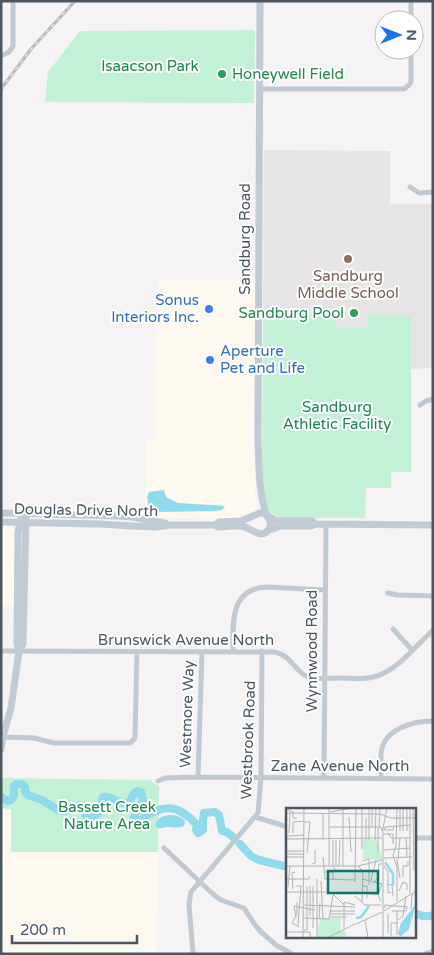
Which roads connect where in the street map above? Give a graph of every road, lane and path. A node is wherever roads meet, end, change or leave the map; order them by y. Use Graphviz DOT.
graph roads {
  1 [pos="13,1"];
  2 [pos="260,1"];
  3 [pos="1,56"];
  4 [pos="411,60"];
  5 [pos="260,89"];
  6 [pos="410,187"];
  7 [pos="433,192"];
  8 [pos="433,399"];
  9 [pos="420,406"];
  10 [pos="259,477"];
  11 [pos="1,513"];
  12 [pos="23,514"];
  13 [pos="253,515"];
  14 [pos="267,515"];
  15 [pos="1,522"];
  16 [pos="23,522"];
  17 [pos="316,524"];
  18 [pos="326,524"];
  19 [pos="170,525"];
  20 [pos="215,525"];
  21 [pos="433,525"];
  22 [pos="252,531"];
  23 [pos="267,531"];
  24 [pos="325,590"];
  25 [pos="388,593"];
  26 [pos="433,596"];
  27 [pos="393,629"];
  28 [pos="433,630"];
  29 [pos="412,650"];
  30 [pos="1,651"];
  31 [pos="19,651"];
  32 [pos="262,651"];
  33 [pos="137,652"];
  34 [pos="202,652"];
  35 [pos="233,652"];
  36 [pos="325,678"];
  37 [pos="433,721"];
  38 [pos="2,738"];
  39 [pos="1,749"];
  40 [pos="198,778"];
  41 [pos="261,778"];
  42 [pos="324,778"];
  43 [pos="381,779"];
  44 [pos="433,779"];
  45 [pos="158,781"];
  46 [pos="255,817"];
  47 [pos="286,826"];
  48 [pos="416,838"];
  49 [pos="433,838"];
  50 [pos="164,848"];
  51 [pos="199,882"];
  52 [pos="433,951"];
  53 [pos="193,954"];
  54 [pos="292,954"];
  55 [pos="425,954"];
  1 -- 3 [label="street"];
  2 -- 5 [label="street, Sandburg Road"];
  4 -- 5 [label="street"];
  5 -- 10 [label="street, Sandburg Road"];
  6 -- 7 [label="street"];
  8 -- 9 [label="street"];
  10 -- 13 [label="street, Sandburg Road"];
  10 -- 14 [label="street, Sandburg Road"];
  11 -- 12 [label="street, Douglas Drive North"];
  12 -- 16 [label="street"];
  12 -- 19 [label="street, Douglas Drive North"];
  13 -- 14 [label="street, Douglas Drive North"];
  13 -- 20 [label="street, Douglas Drive North"];
  13 -- 22 [label="street"];
  14 -- 17 [label="street, Douglas Drive North"];
  14 -- 23 [label="street"];
  15 -- 16 [label="street, Douglas Drive North"];
  16 -- 19 [label="street, Douglas Drive North"];
  16 -- 31 [label="street"];
  17 -- 18 [label="street, Douglas Drive North"];
  17 -- 23 [label="street, Douglas Drive North"];
  18 -- 21 [label="street, Douglas Drive North"];
  18 -- 24 [label="street, Wynnwood Road"];
  19 -- 20 [label="street, Douglas Drive North"];
  20 -- 22 [label="street, Douglas Drive North"];
  22 -- 23 [label="street, Douglas Drive North"];
  24 -- 35 [label="street"];
  24 -- 36 [label="street, Wynnwood Road"];
  25 -- 26 [label="street"];
  27 -- 29 [label="street"];
  28 -- 29 [label="street, Brunswick Avenue North"];
  29 -- 36 [label="street, Brunswick Avenue North"];
  30 -- 31 [label="street, Brunswick Avenue North"];
  31 -- 33 [label="street, Brunswick Avenue North"];
  31 -- 38 [label="street"];
  32 -- 35 [label="street, Brunswick Avenue North"];
  32 -- 36 [label="street, Brunswick Avenue North"];
  32 -- 41 [label="street, Westbrook Road"];
  33 -- 34 [label="street, Brunswick Avenue North"];
  33 -- 38 [label="street"];
  34 -- 35 [label="street, Brunswick Avenue North"];
  34 -- 40 [label="street, Westmore Way"];
  36 -- 42 [label="street, Wynnwood Road"];
  37 -- 43 [label="street"];
  38 -- 39 [label="street"];
  40 -- 41 [label="street, Zane Avenue North"];
  40 -- 45 [label="street, Zane Avenue North"];
  41 -- 42 [label="street, Zane Avenue North"];
  41 -- 46 [label="street, Westbrook Road"];
  42 -- 43 [label="street, Zane Avenue North"];
  43 -- 44 [label="street, Zane Avenue North"];
  46 -- 47 [label="street"];
  46 -- 51 [label="street, Westbrook Road"];
  48 -- 49 [label="street"];
  50 -- 51 [label="street"];
  51 -- 53 [label="street, Westbrook Road"];
  51 -- 54 [label="street"];
  52 -- 55 [label="street"];
}
